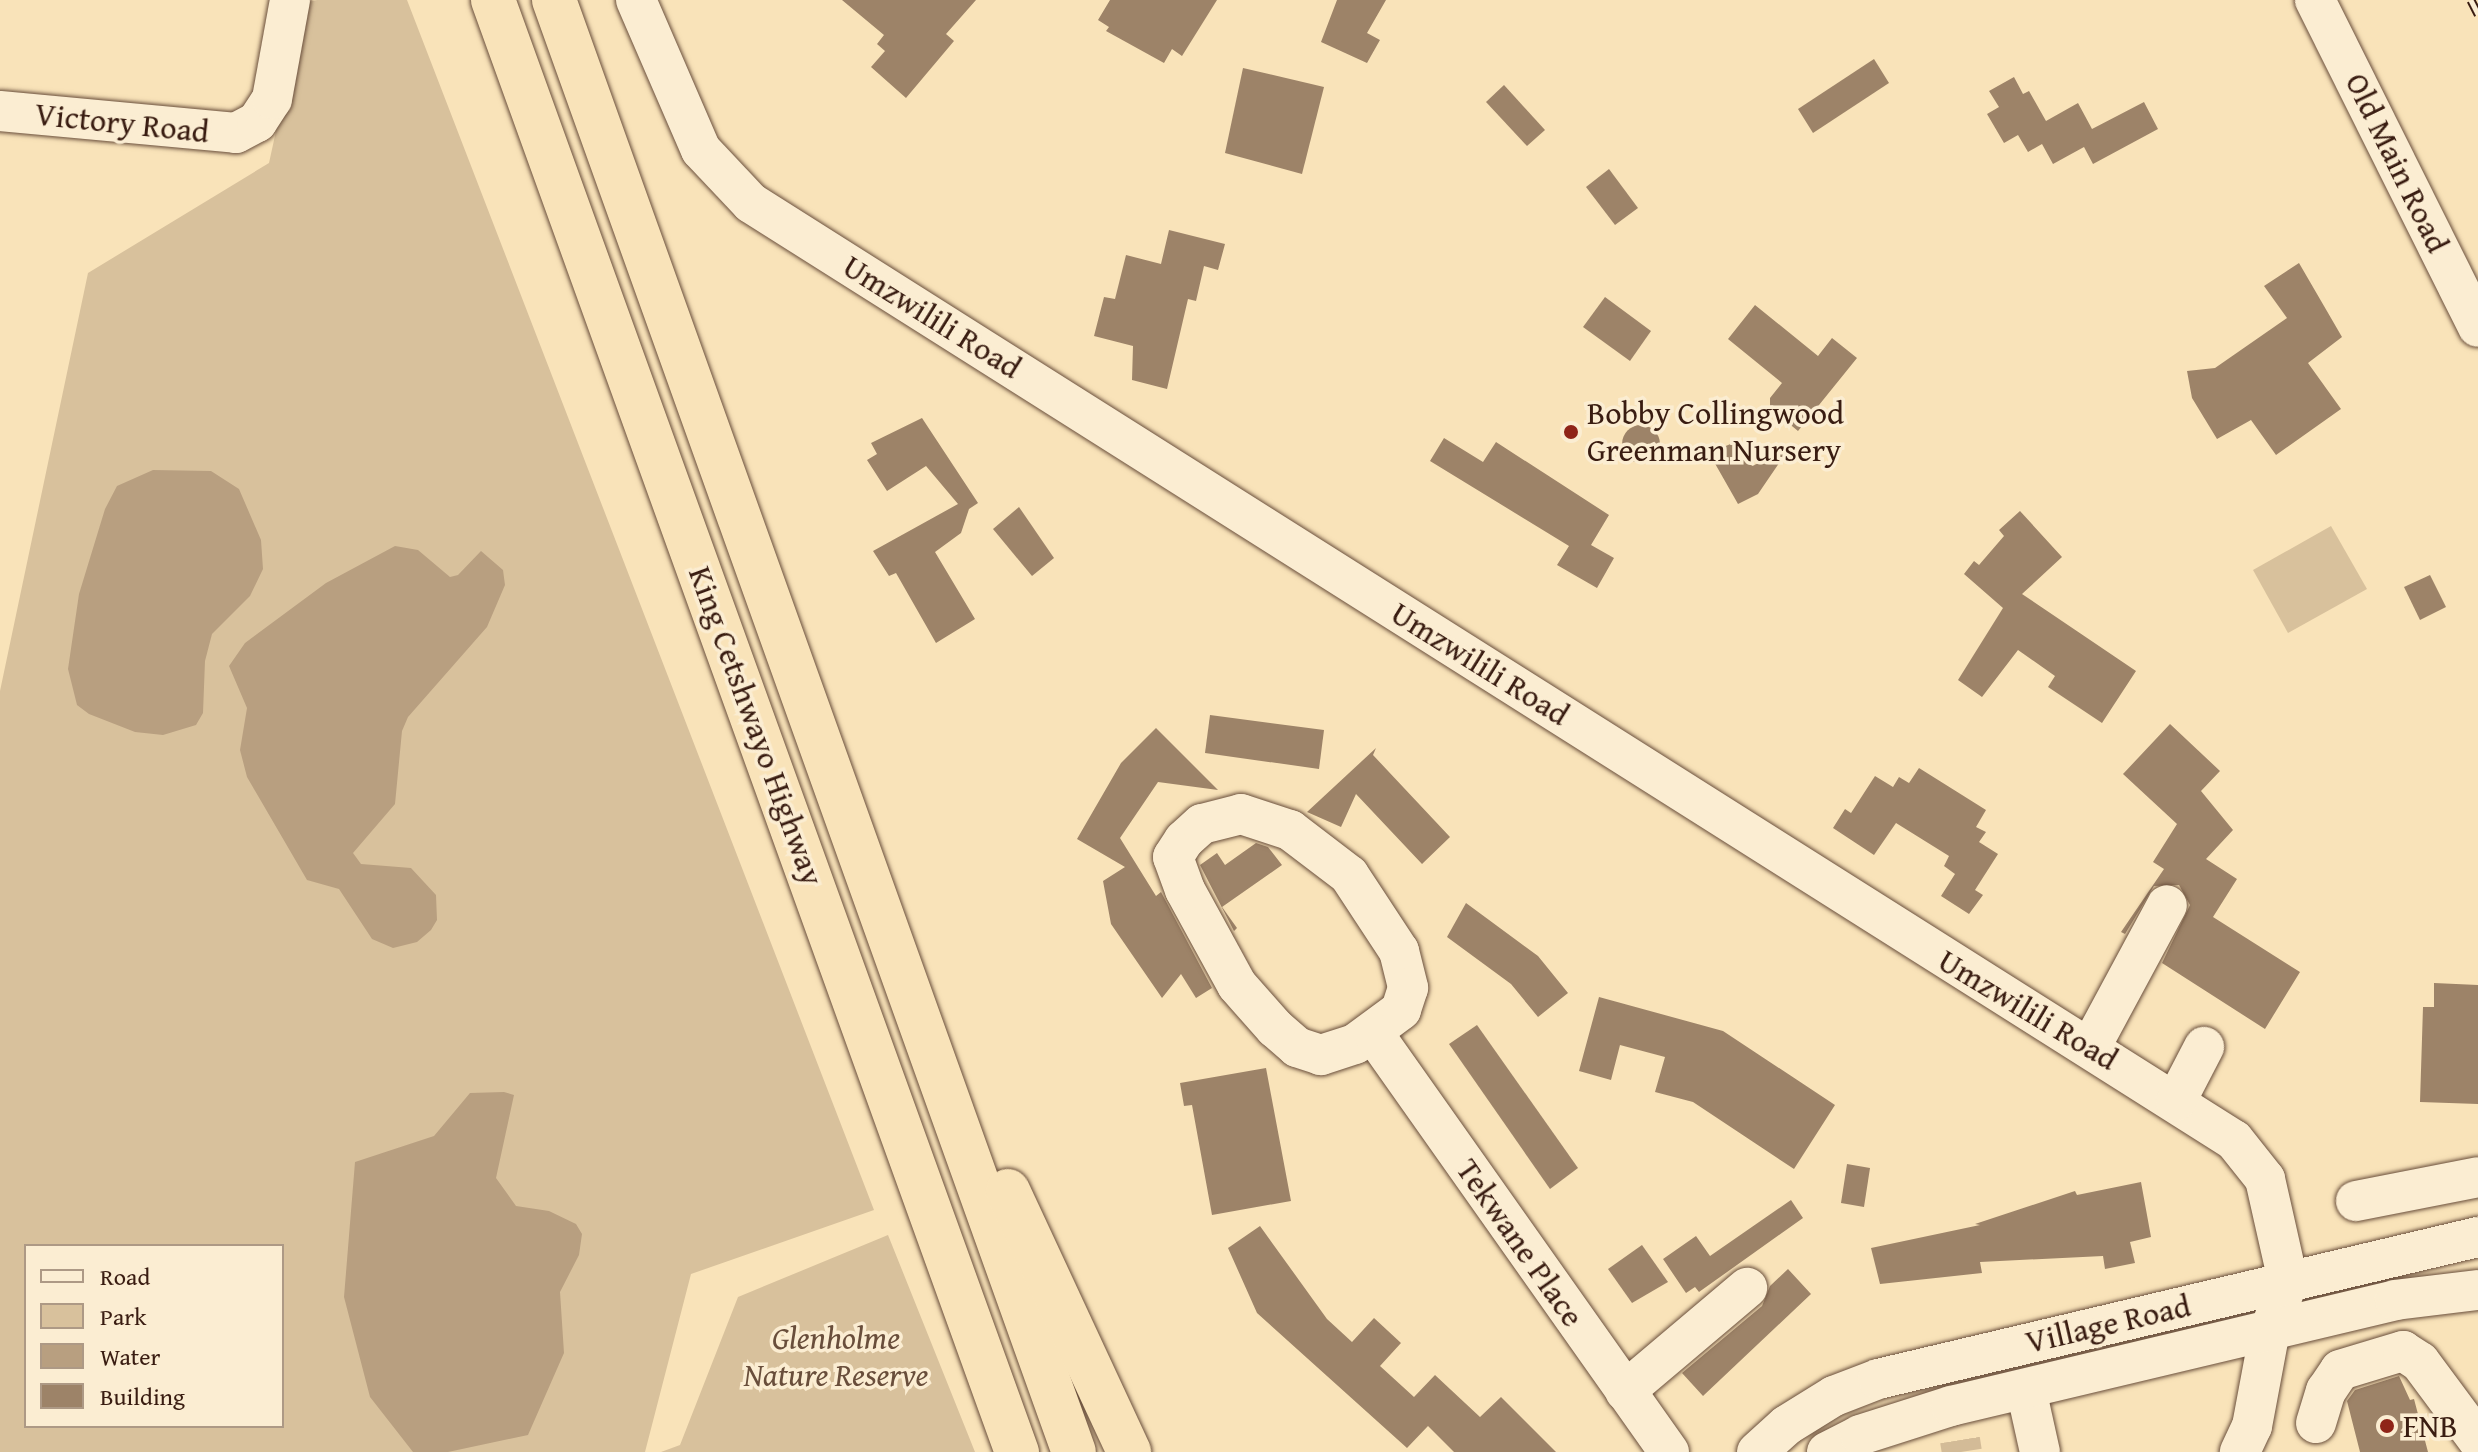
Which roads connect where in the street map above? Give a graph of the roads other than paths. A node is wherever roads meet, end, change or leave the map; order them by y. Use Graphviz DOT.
graph roads {
  1 [pos="290,0"];
  2 [pos="493,0"];
  3 [pos="554,0"];
  4 [pos="636,0"];
  5 [pos="2315,0"];
  6 [pos="0,111"];
  7 [pos="2478,327"];
  8 [pos="2167,905"];
  9 [pos="884,923"];
  10 [pos="1373,1033"];
  11 [pos="2204,1047"];
  12 [pos="2090,1048"];
  13 [pos="2176,1101"];
  14 [pos="2478,1177"];
  15 [pos="2356,1201"];
  16 [pos="2478,1237"];
  17 [pos="2288,1281"];
  18 [pos="1747,1288"];
  19 [pos="2478,1290"];
  20 [pos="2270,1330"];
  21 [pos="2026,1389"];
  22 [pos="1625,1391"];
  23 [pos="2316,1423"];
  24 [pos="2478,1440"];
  25 [pos="1017,1452"];
  26 [pos="1074,1452"];
  27 [pos="1129,1452"];
  28 [pos="1669,1452"];
  29 [pos="1757,1452"];
  30 [pos="1827,1452"];
  31 [pos="2040,1452"];
  32 [pos="2240,1452"];
  1 -- 6 [label="street, Victory Road"];
  2 -- 25 [label="highway, King Cetshwayo Highway"];
  3 -- 9 [label="highway, King Cetshwayo Highway"];
  4 -- 12 [label="street, Umzwilili Road"];
  5 -- 7 [label="street, Old Main Road"];
  8 -- 12 [label="street"];
  9 -- 26 [label="highway, King Cetshwayo Highway"];
  9 -- 27 [label="highway"];
  10 -- 10 [label="street"];
  10 -- 22 [label="street, Tekwane Place"];
  11 -- 13 [label="street"];
  12 -- 13 [label="street, Umzwilili Road"];
  13 -- 17 [label="street, Umzwilili Road"];
  14 -- 15 [label="street"];
  16 -- 17 [label="street, Village Road"];
  17 -- 20 [label="street"];
  17 -- 29 [label="street, Village Road"];
  18 -- 22 [label="street"];
  19 -- 20 [label="street, Village Road"];
  20 -- 21 [label="street, Village Road"];
  20 -- 32 [label="street"];
  21 -- 30 [label="street, Village Road"];
  21 -- 31 [label="street"];
  22 -- 28 [label="street, Tekwane Place"];
  23 -- 24 [label="street"];
}
